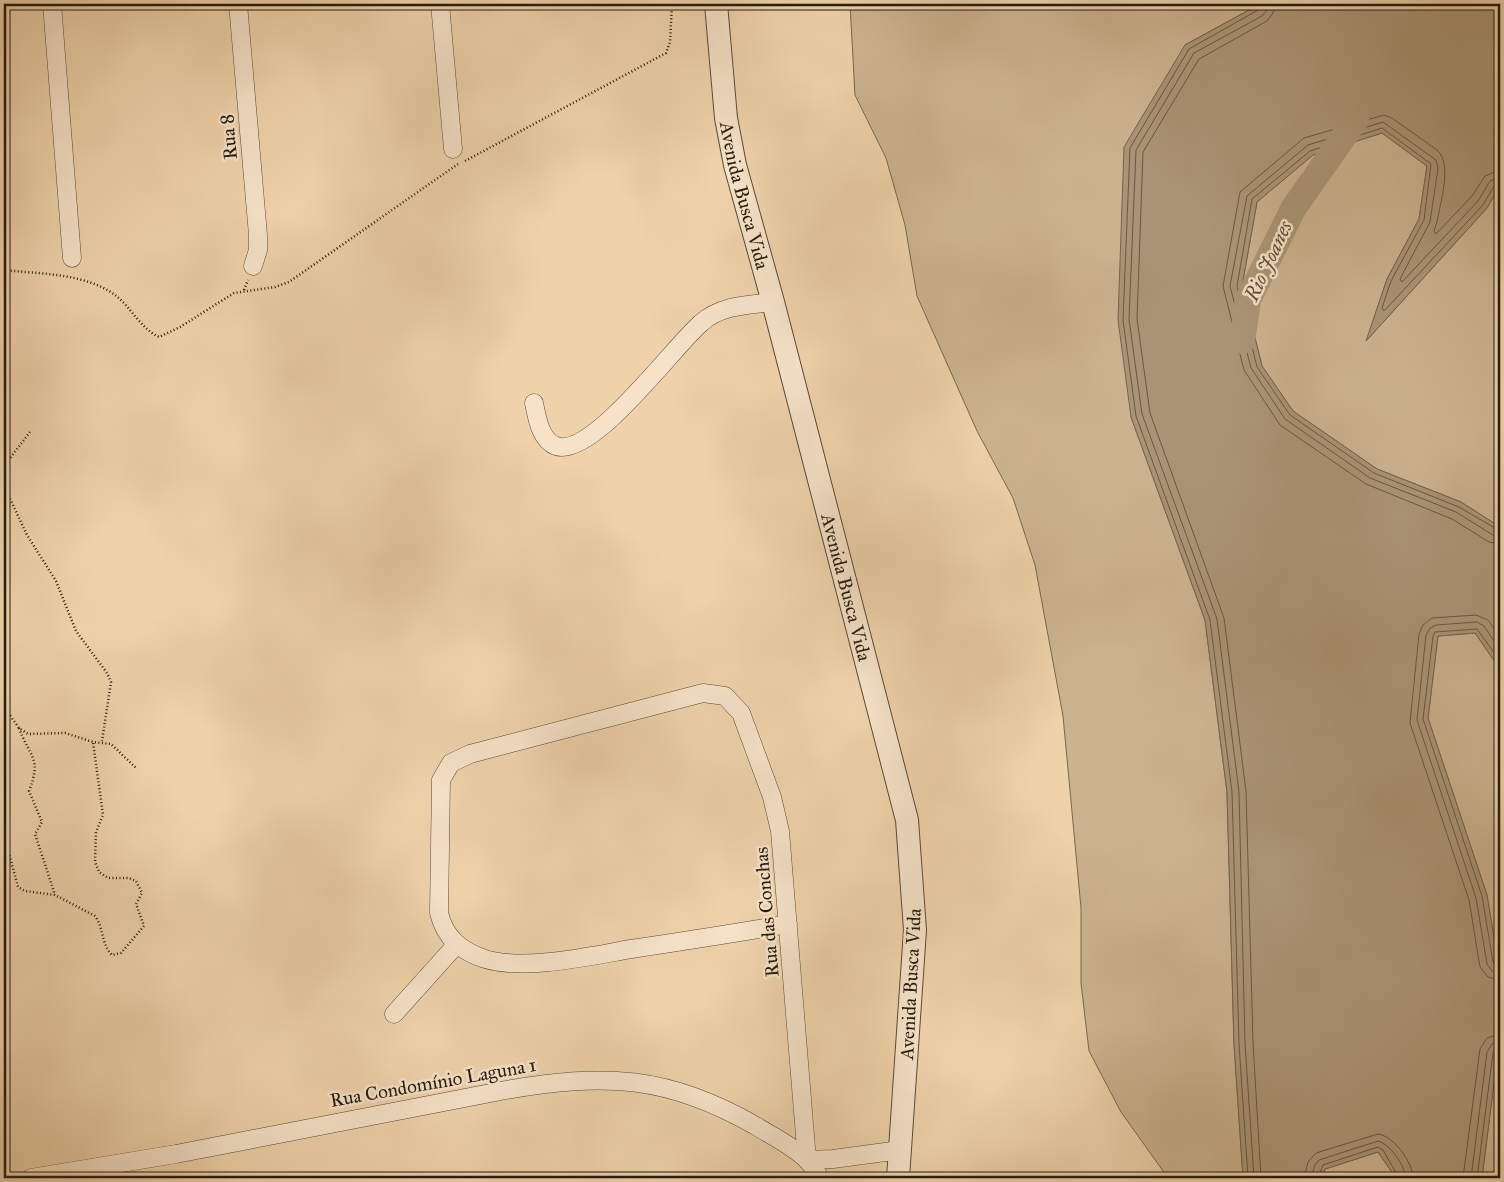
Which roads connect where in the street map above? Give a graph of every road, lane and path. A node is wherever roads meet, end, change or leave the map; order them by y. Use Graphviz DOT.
graph roads {
  1 [pos="52,4"];
  2 [pos="238,4"];
  3 [pos="440,4"];
  4 [pos="672,4"];
  5 [pos="716,4"];
  6 [pos="453,149"];
  7 [pos="72,258"];
  8 [pos="253,266"];
  9 [pos="4,270"];
  10 [pos="773,302"];
  11 [pos="534,403"];
  12 [pos="30,432"];
  13 [pos="4,466"];
  14 [pos="4,486"];
  15 [pos="4,707"];
  16 [pos="18,728"];
  17 [pos="93,742"];
  18 [pos="102,742"];
  19 [pos="136,768"];
  20 [pos="4,835"];
  21 [pos="55,895"];
  22 [pos="788,924"];
  23 [pos="456,945"];
  24 [pos="394,1014"];
  25 [pos="900,1150"];
  26 [pos="807,1160"];
  27 [pos="31,1178"];
  28 [pos="820,1178"];
  29 [pos="898,1178"];
  1 -- 7 [label="street"];
  2 -- 8 [label="street, Rua 8"];
  3 -- 6 [label="street"];
  4 -- 9 [label="path"];
  5 -- 10 [label="street, Avenida Busca Vida"];
  10 -- 11 [label="street"];
  10 -- 25 [label="street, Avenida Busca Vida"];
  12 -- 13 [label="path"];
  14 -- 18 [label="path"];
  15 -- 16 [label="path"];
  16 -- 17 [label="path"];
  16 -- 21 [label="path"];
  17 -- 18 [label="path"];
  17 -- 21 [label="path"];
  18 -- 19 [label="path"];
  20 -- 21 [label="path"];
  22 -- 23 [label="street"];
  22 -- 23 [label="street, Rua das Conchas"];
  22 -- 26 [label="street, Rua das Conchas"];
  23 -- 24 [label="street"];
  25 -- 26 [label="street"];
  25 -- 29 [label="street, Avenida Busca Vida"];
  26 -- 27 [label="street, Rua Condomínio Laguna 1"];
  26 -- 28 [label="street, Rua Condomínio Laguna 1"];
}
